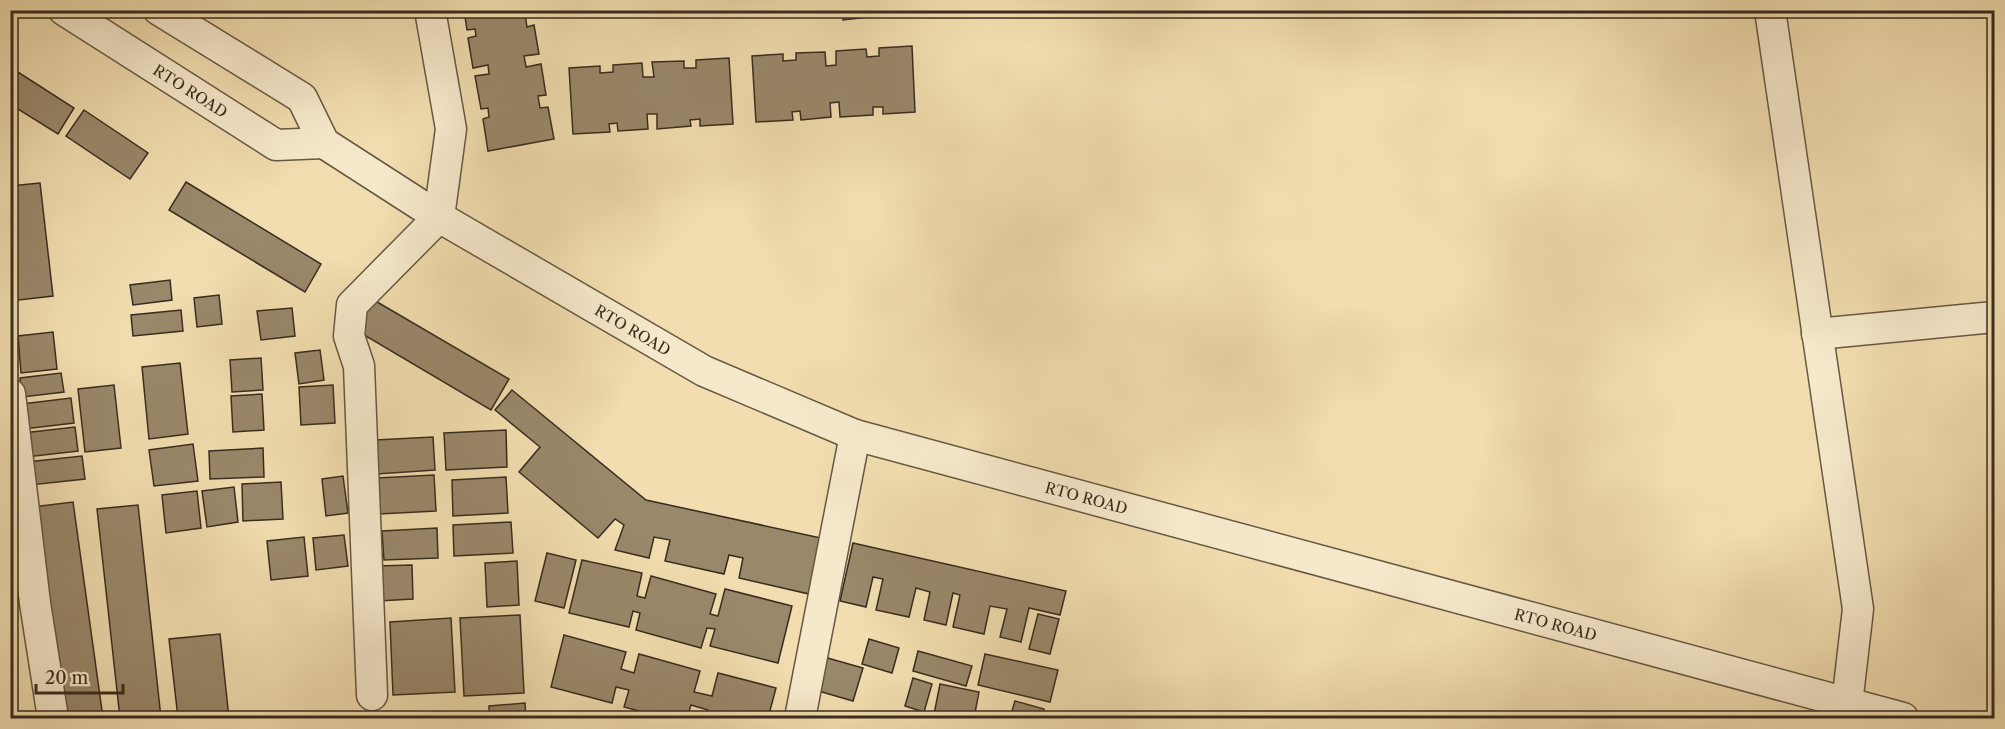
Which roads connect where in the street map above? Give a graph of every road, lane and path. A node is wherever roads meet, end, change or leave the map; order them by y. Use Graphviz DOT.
graph roads {
  1 [pos="64,10"];
  2 [pos="159,10"];
  3 [pos="430,10"];
  4 [pos="1770,10"];
  5 [pos="324,143"];
  6 [pos="439,217"];
  7 [pos="1995,317"];
  8 [pos="1817,334"];
  9 [pos="10,394"];
  10 [pos="855,435"];
  11 [pos="372,695"];
  12 [pos="1847,704"];
  13 [pos="53,718"];
  14 [pos="800,718"];
  15 [pos="1903,718"];
  1 -- 5 [label="street, RTO ROAD"];
  2 -- 5 [label="street"];
  3 -- 6 [label="street"];
  4 -- 8 [label="street"];
  5 -- 6 [label="street, RTO ROAD"];
  6 -- 10 [label="street, RTO ROAD"];
  6 -- 11 [label="street"];
  7 -- 8 [label="street"];
  8 -- 12 [label="street"];
  9 -- 13 [label="street"];
  10 -- 12 [label="street, RTO ROAD"];
  10 -- 14 [label="street"];
  12 -- 15 [label="street, RTO ROAD"];
}
